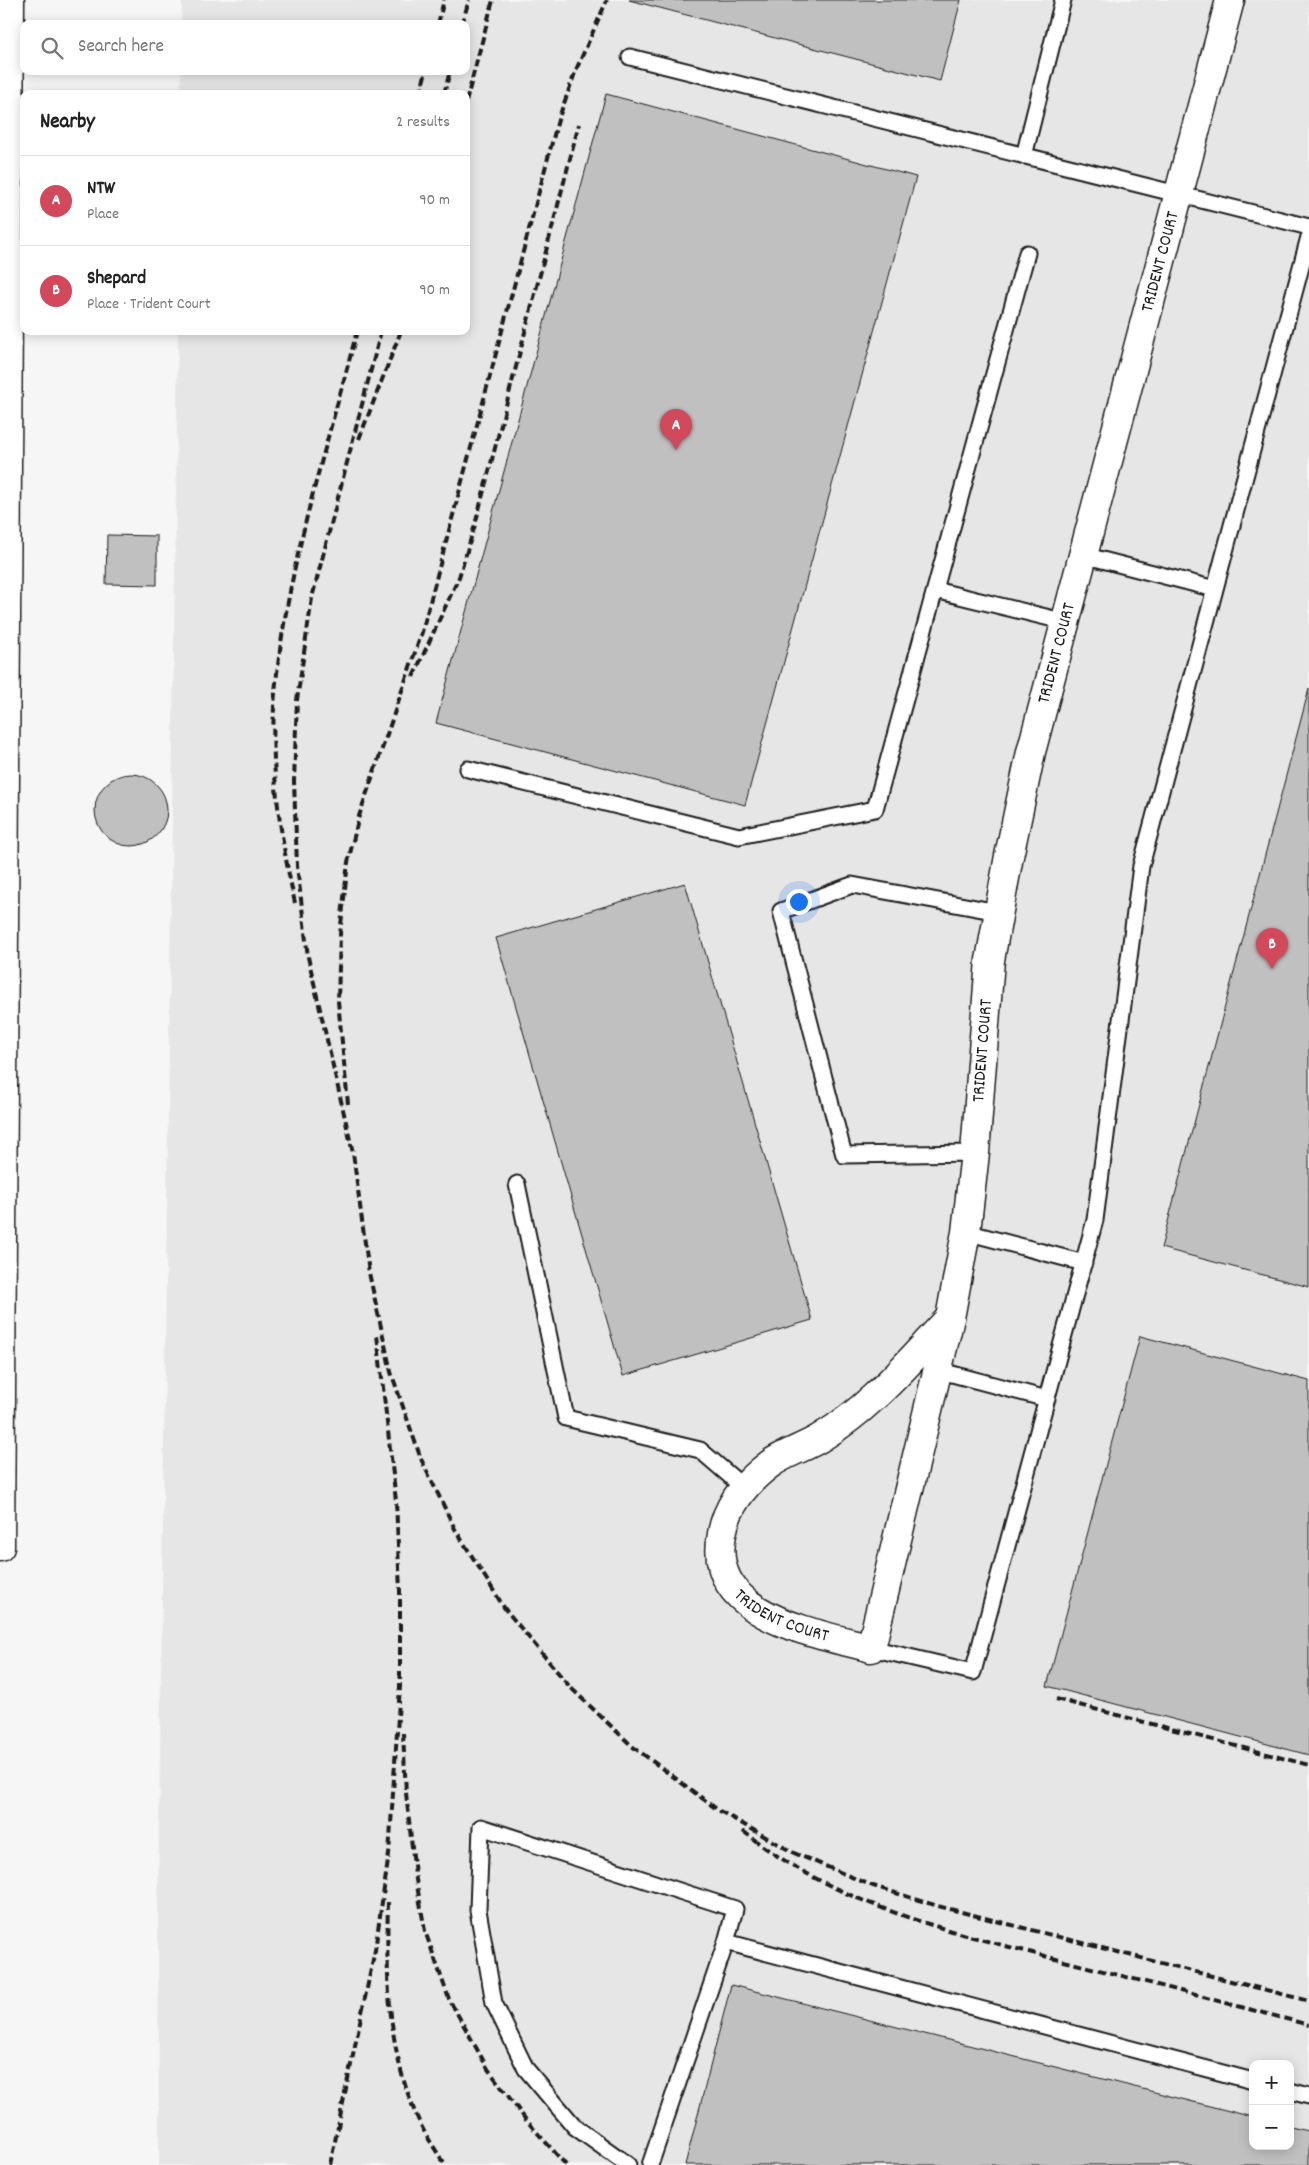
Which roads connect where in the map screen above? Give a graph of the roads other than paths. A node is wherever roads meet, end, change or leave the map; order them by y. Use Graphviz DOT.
graph roads {
  1 [pos="10,0"];
  2 [pos="1063,0"];
  3 [pos="1230,0"];
  4 [pos="630,57"];
  5 [pos="1024,156"];
  6 [pos="1179,195"];
  7 [pos="1309,227"];
  8 [pos="1309,236"];
  9 [pos="1027,253"];
  10 [pos="1083,555"];
  11 [pos="1215,589"];
  12 [pos="935,590"];
  13 [pos="1066,622"];
  14 [pos="3,646"];
  15 [pos="468,768"];
  16 [pos="998,912"];
  17 [pos="976,1153"];
  18 [pos="516,1184"];
  19 [pos="966,1232"];
  20 [pos="1084,1263"];
  21 [pos="950,1318"];
  22 [pos="937,1370"];
  23 [pos="1047,1398"];
  24 [pos="743,1488"];
  25 [pos="0,1547"];
  26 [pos="871,1648"];
  27 [pos="726,1942"];
  28 [pos="1249,2080"];
  29 [pos="1294,2092"];
  30 [pos="1309,2096"];
  31 [pos="628,2165"];
  32 [pos="650,2165"];
  1 -- 14 [label="main road"];
  2 -- 5 [label="lane"];
  3 -- 6 [label="main road, TRIDENT COURT"];
  4 -- 5 [label="lane"];
  5 -- 6 [label="lane"];
  6 -- 7 [label="lane"];
  6 -- 10 [label="main road, TRIDENT COURT"];
  8 -- 11 [label="lane"];
  9 -- 12 [label="lane"];
  10 -- 11 [label="lane"];
  10 -- 13 [label="main road, TRIDENT COURT"];
  11 -- 20 [label="lane"];
  12 -- 13 [label="lane"];
  12 -- 15 [label="lane"];
  13 -- 16 [label="main road, TRIDENT COURT"];
  14 -- 25 [label="main road"];
  16 -- 17 [label="main road, TRIDENT COURT"];
  16 -- 17 [label="lane"];
  17 -- 19 [label="main road, TRIDENT COURT"];
  18 -- 24 [label="lane"];
  19 -- 20 [label="lane"];
  19 -- 21 [label="main road, TRIDENT COURT"];
  20 -- 23 [label="lane"];
  21 -- 22 [label="main road, TRIDENT COURT"];
  21 -- 24 [label="main road, TRIDENT COURT"];
  22 -- 23 [label="lane"];
  22 -- 26 [label="main road, TRIDENT COURT"];
  23 -- 26 [label="lane"];
  24 -- 26 [label="main road, TRIDENT COURT"];
  27 -- 28 [label="lane"];
  27 -- 31 [label="lane"];
  27 -- 32 [label="lane"];
  29 -- 30 [label="lane"];
}
